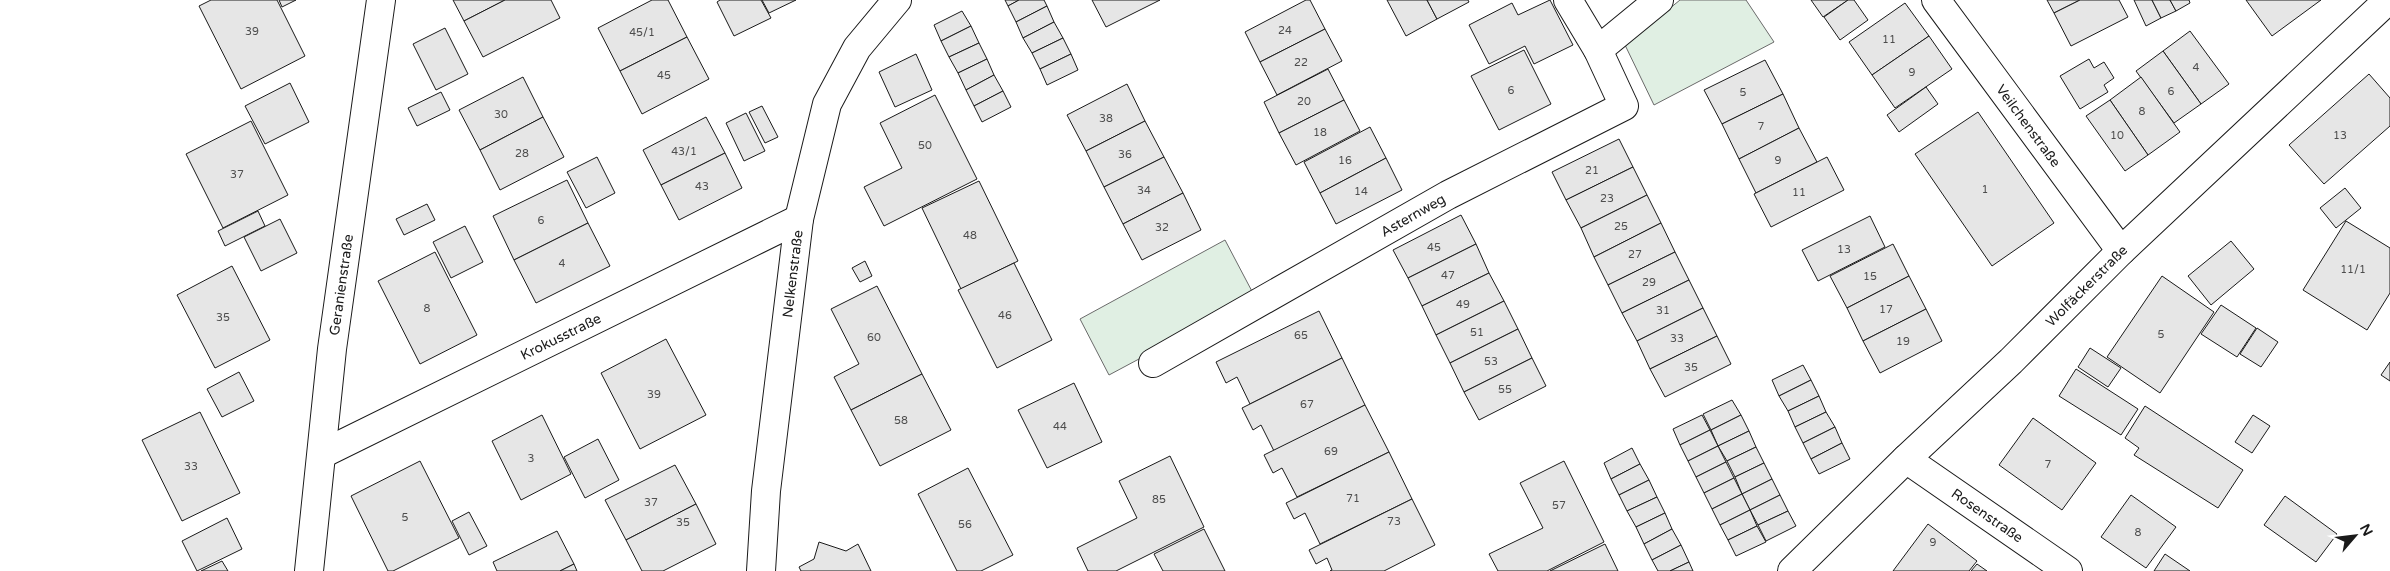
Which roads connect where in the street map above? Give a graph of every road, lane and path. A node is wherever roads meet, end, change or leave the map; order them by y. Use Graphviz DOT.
graph roads {
  1 [pos="380,0"];
  2 [pos="897,0"];
  3 [pos="1568,0"];
  4 [pos="1659,0"];
  5 [pos="1936,0"];
  6 [pos="2385,5"];
  7 [pos="1598,50"];
  8 [pos="799,219"];
  9 [pos="2121,251"];
  10 [pos="1153,363"];
  11 [pos="322,454"];
  12 [pos="1906,458"];
  13 [pos="309,571"];
  14 [pos="760,571"];
  15 [pos="1792,571"];
  16 [pos="2068,571"];
  1 -- 11 [label="street, Geranienstraße"];
  2 -- 8 [label="street, Nelkenstraße"];
  3 -- 7 [label="street, Asternweg"];
  4 -- 7 [label="street"];
  5 -- 9 [label="street, Veilchenstraße"];
  6 -- 9 [label="street, Wolfäckerstraße"];
  7 -- 10 [label="street, Asternweg"];
  8 -- 11 [label="street, Krokusstraße"];
  8 -- 14 [label="street, Nelkenstraße"];
  9 -- 12 [label="street, Wolfäckerstraße"];
  11 -- 13 [label="street, Geranienstraße"];
  12 -- 15 [label="street, Wolfäckerstraße"];
  12 -- 16 [label="street, Rosenstraße"];
}
